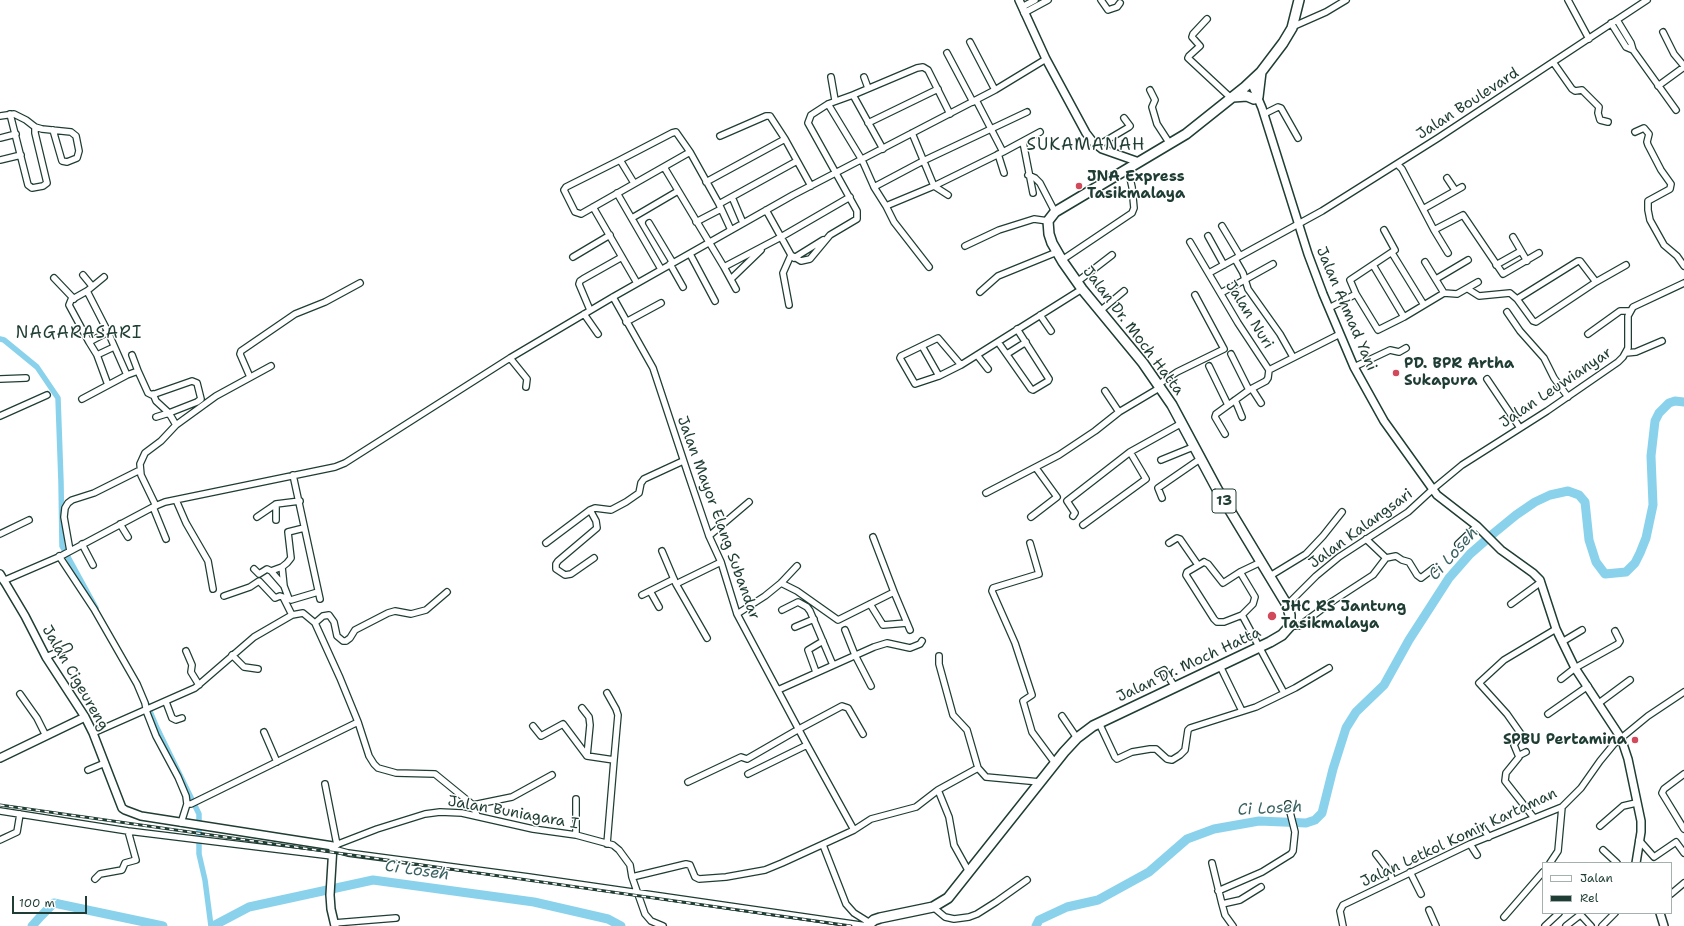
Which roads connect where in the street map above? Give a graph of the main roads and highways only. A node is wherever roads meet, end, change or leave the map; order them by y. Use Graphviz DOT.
graph roads {
  1 [pos="1299,0"];
  2 [pos="1261,72"];
  3 [pos="1233,98"];
  4 [pos="868,925"];
  1 -- 2 [label="highway"];
  2 -- 3 [label="highway"];
  2 -- 3 [label="highway"];
  3 -- 4 [label="highway, Jalan Dr. Moch Hatta / 13"];
}
